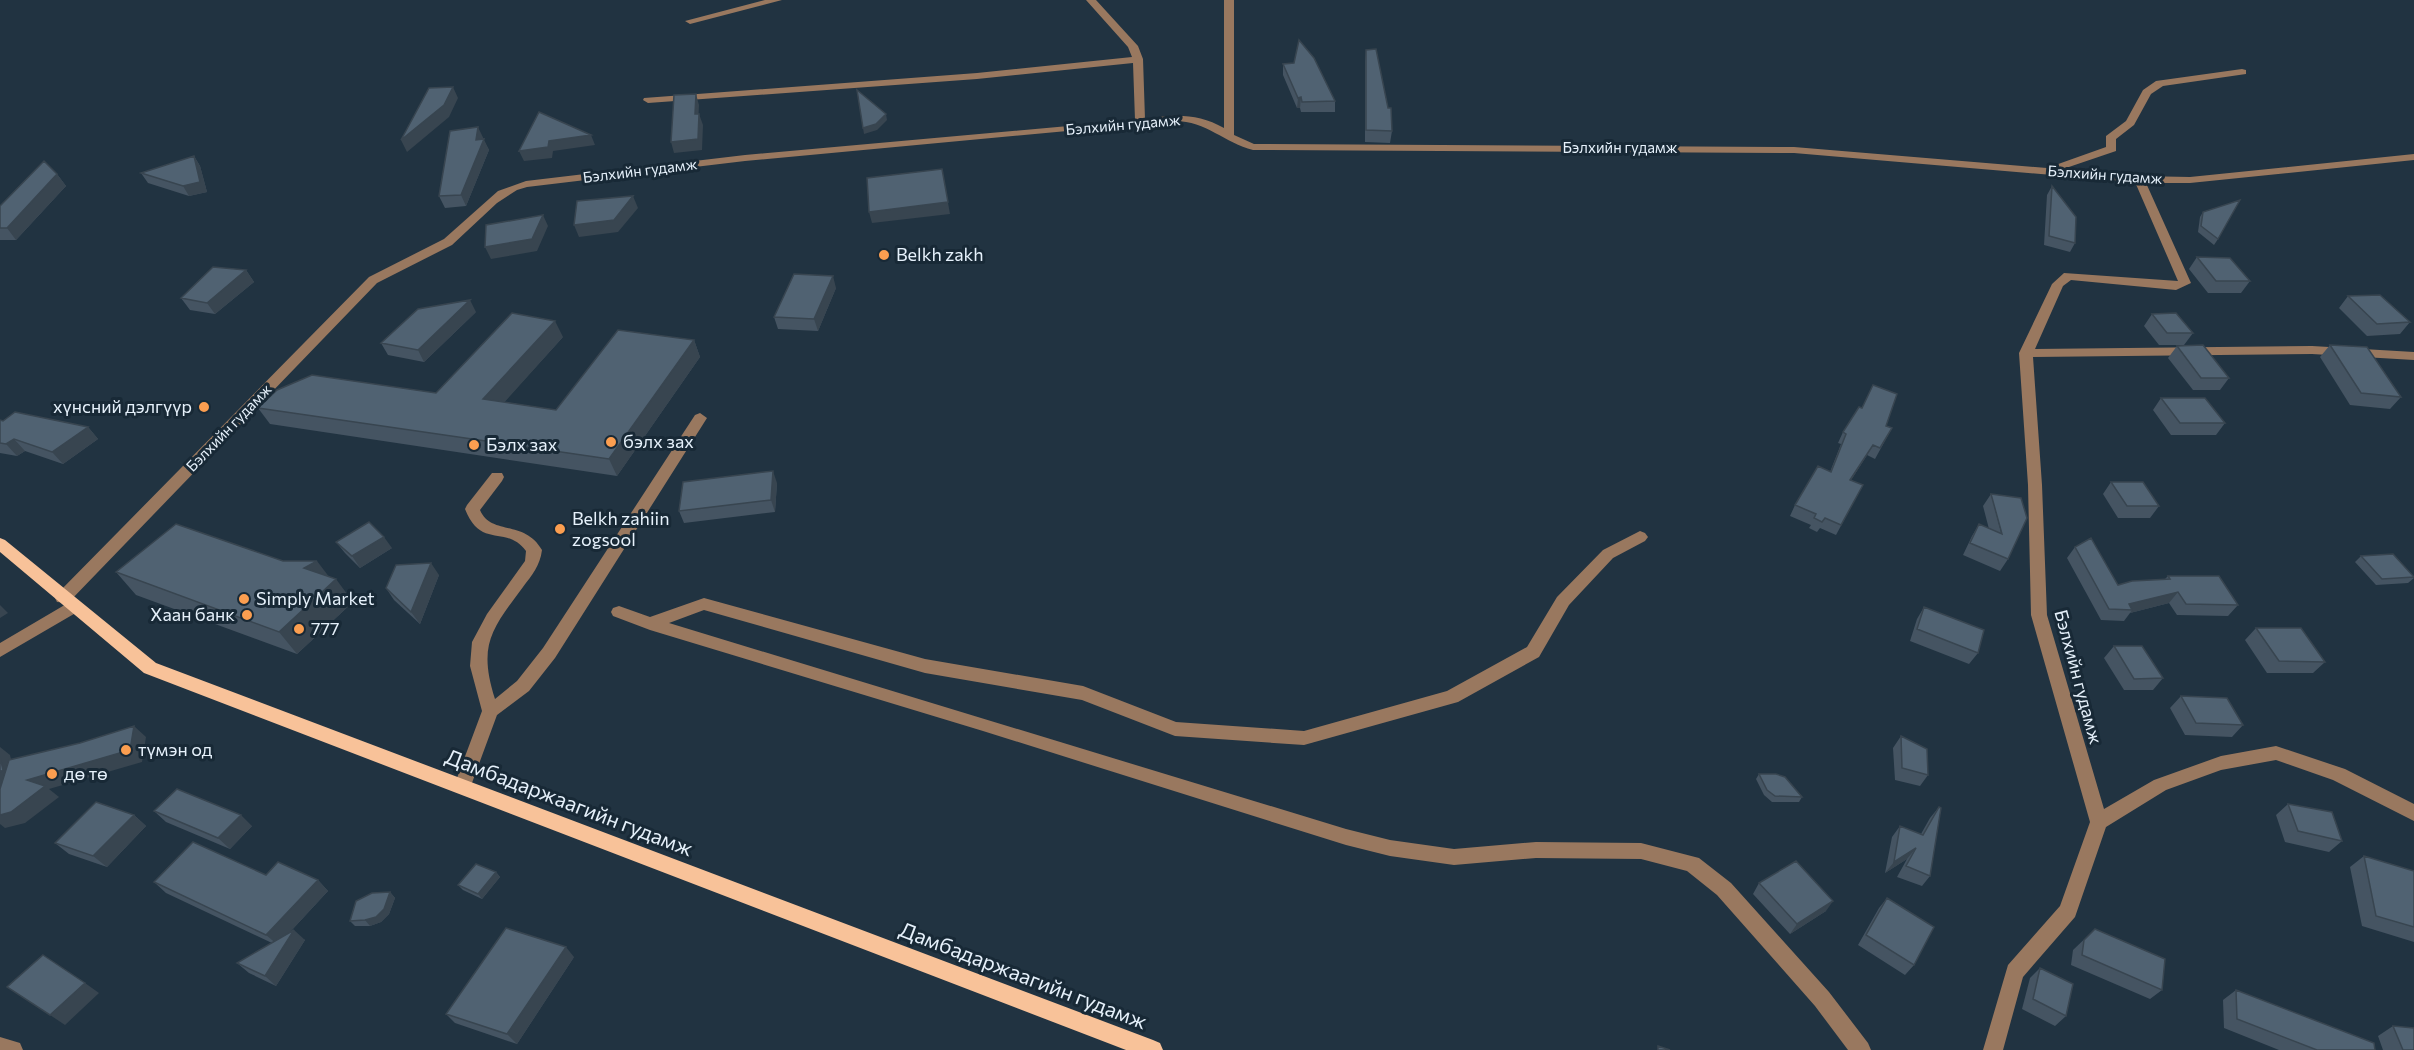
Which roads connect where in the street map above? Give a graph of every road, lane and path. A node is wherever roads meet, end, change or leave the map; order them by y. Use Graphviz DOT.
graph roads {
  1 [pos="777,0"];
  2 [pos="1091,0"];
  3 [pos="1228,0"];
  4 [pos="690,21"];
  5 [pos="1138,59"];
  6 [pos="2242,72"];
  7 [pos="648,100"];
  8 [pos="1140,123"];
  9 [pos="1229,136"];
  10 [pos="2414,157"];
  11 [pos="2046,171"];
  12 [pos="2139,179"];
  13 [pos="2026,353"];
  14 [pos="2414,356"];
  15 [pos="700,418"];
  16 [pos="497,477"];
  17 [pos="1640,537"];
  18 [pos="0,544"];
  19 [pos="68,602"];
  20 [pos="619,612"];
  21 [pos="650,624"];
  22 [pos="0,651"];
  23 [pos="490,711"];
  24 [pos="464,786"];
  25 [pos="2414,813"];
  26 [pos="2099,822"];
  27 [pos="0,1047"];
  28 [pos="13,1050"];
  29 [pos="1153,1050"];
  30 [pos="1861,1050"];
  31 [pos="1993,1050"];
  1 -- 4 [label="street"];
  2 -- 5 [label="street"];
  3 -- 9 [label="street"];
  5 -- 7 [label="street"];
  5 -- 8 [label="street"];
  6 -- 11 [label="street"];
  8 -- 9 [label="street, Бэлхийн гудамж"];
  8 -- 19 [label="street, Бэлхийн гудамж"];
  9 -- 11 [label="street, Бэлхийн гудамж"];
  10 -- 12 [label="street, Бэлхийн гудамж"];
  11 -- 12 [label="street, Бэлхийн гудамж"];
  12 -- 13 [label="street"];
  13 -- 14 [label="street"];
  13 -- 26 [label="street, Бэлхийн гудамж"];
  15 -- 23 [label="street"];
  16 -- 23 [label="street"];
  17 -- 21 [label="street"];
  18 -- 19 [label="main road, Дамбадаржаагийн гудамж"];
  19 -- 22 [label="street, Бэлхийн гудамж"];
  19 -- 24 [label="main road, Дамбадаржаагийн гудамж"];
  20 -- 21 [label="street"];
  21 -- 30 [label="street"];
  23 -- 24 [label="street"];
  24 -- 29 [label="main road, Дамбадаржаагийн гудамж"];
  25 -- 26 [label="street"];
  26 -- 31 [label="street"];
  27 -- 28 [label="street"];
}
